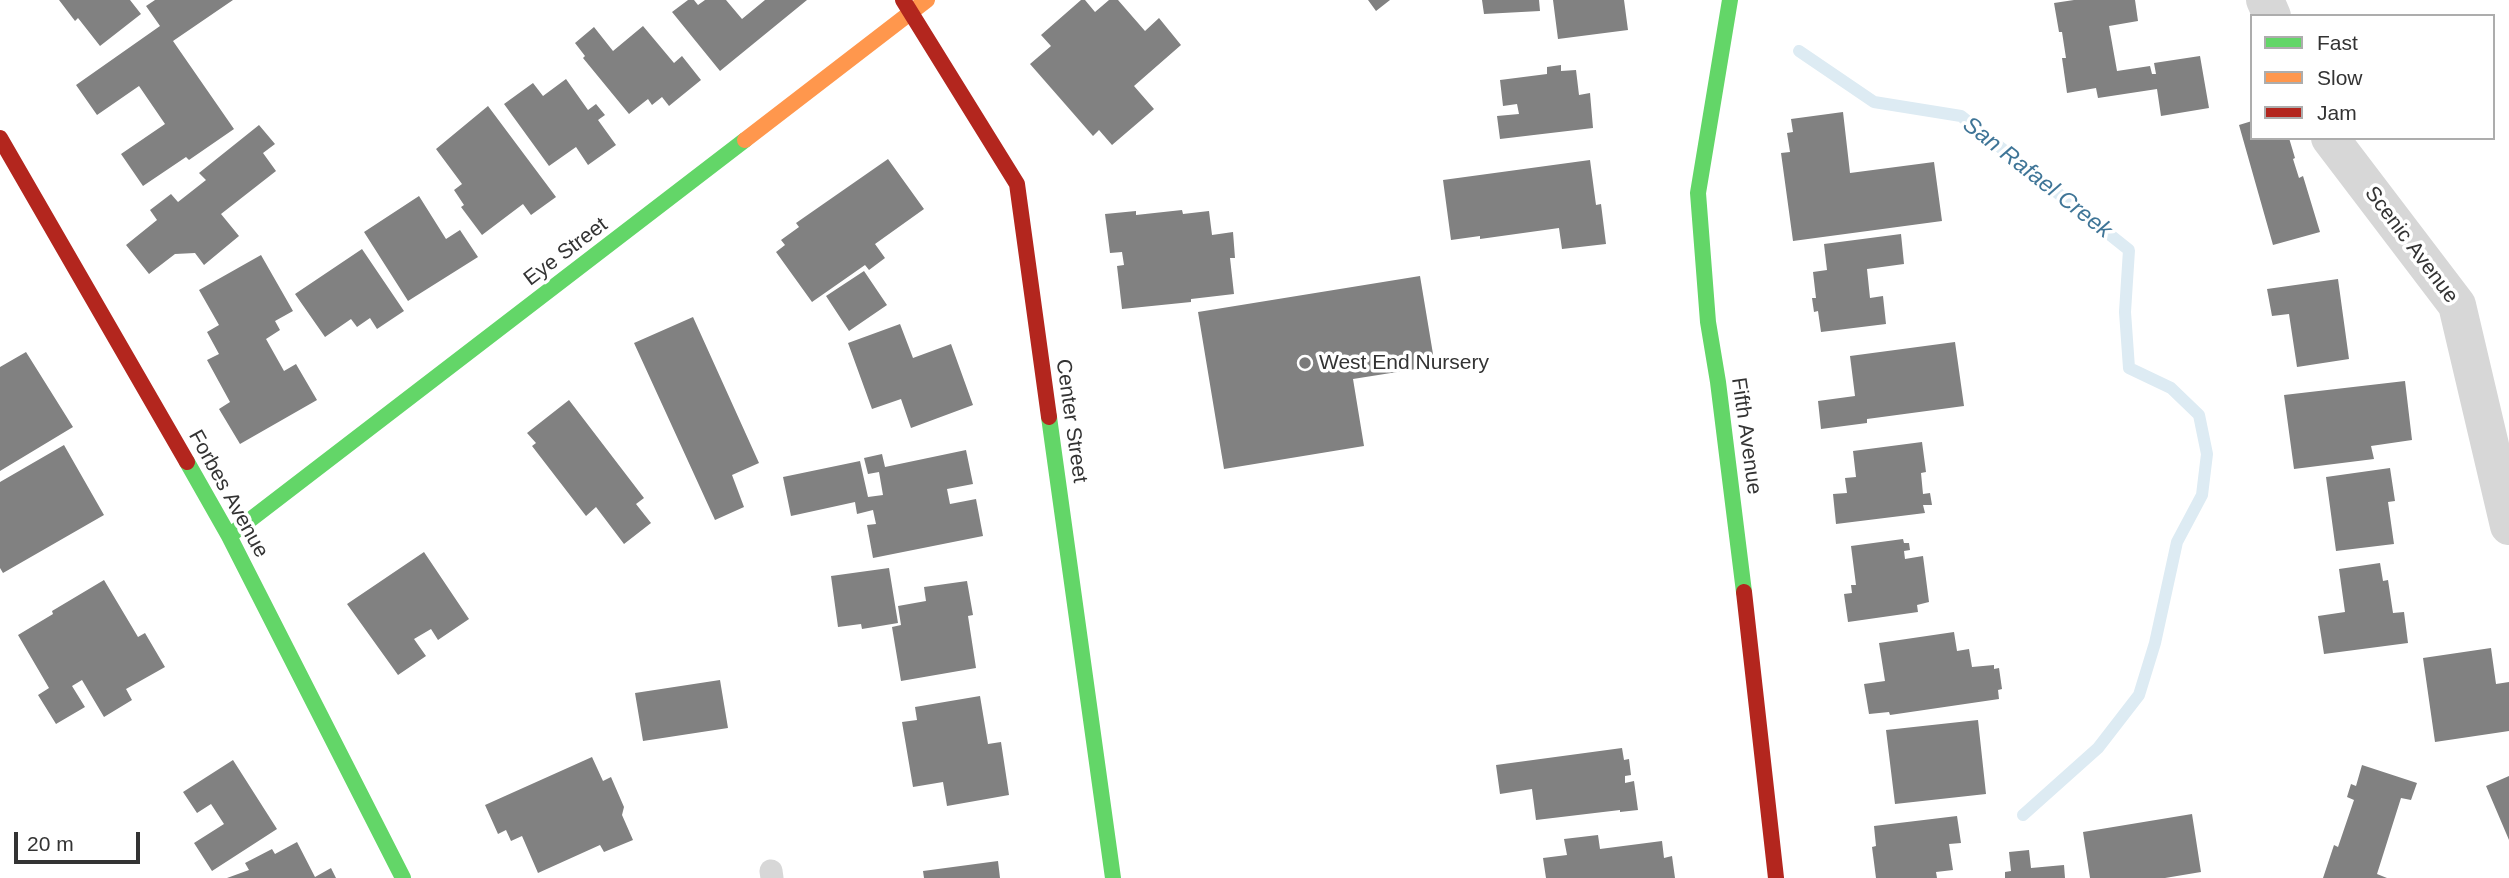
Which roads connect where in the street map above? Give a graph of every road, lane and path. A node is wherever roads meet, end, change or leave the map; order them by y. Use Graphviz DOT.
graph roads {
  1 [pos="927,0"];
  2 [pos="1730,0"];
  3 [pos="908,6"];
  4 [pos="0,138"];
  5 [pos="2332,140"];
  6 [pos="2509,526"];
  7 [pos="229,536"];
  8 [pos="403,878"];
  9 [pos="1112,878"];
  10 [pos="1776,878"];
  1 -- 3 [label="street, Eye Street"];
  2 -- 10 [label="street, Fifth Avenue"];
  3 -- 7 [label="street, Eye Street"];
  3 -- 9 [label="street, Center Street"];
  4 -- 7 [label="street, Forbes Avenue"];
  5 -- 6 [label="street, Scenic Avenue"];
  7 -- 8 [label="street, Forbes Avenue"];
}
